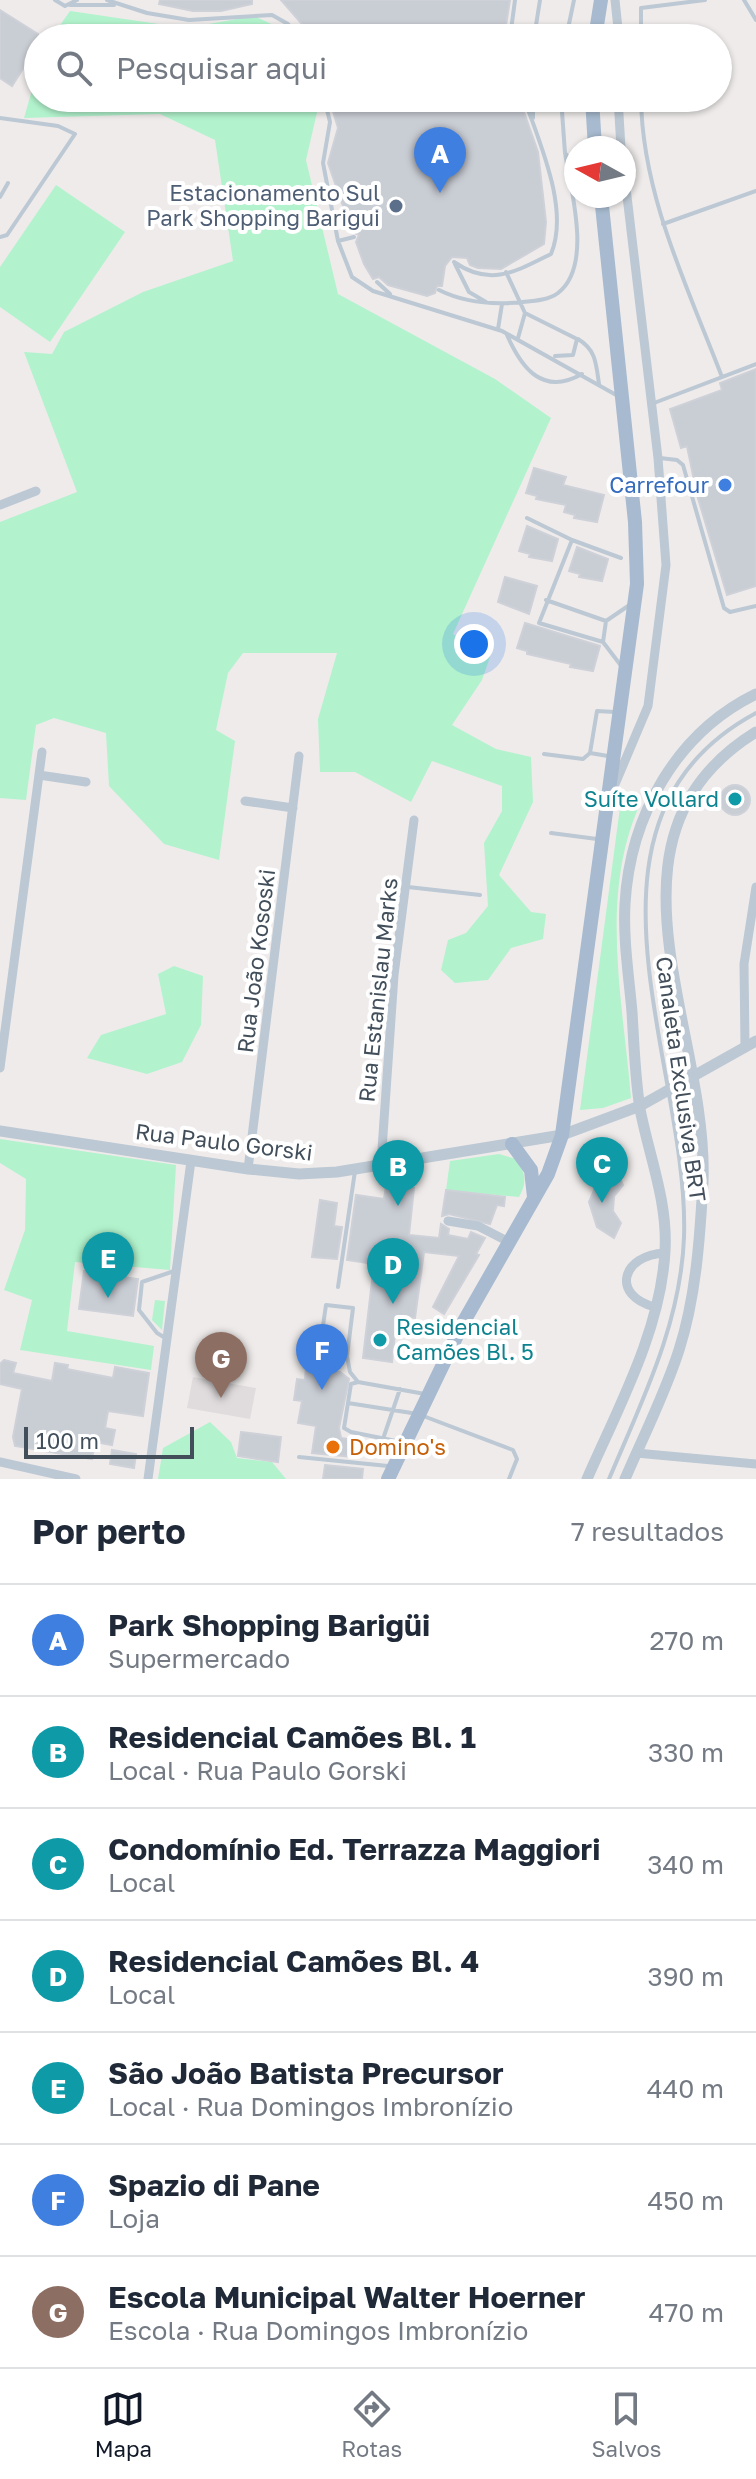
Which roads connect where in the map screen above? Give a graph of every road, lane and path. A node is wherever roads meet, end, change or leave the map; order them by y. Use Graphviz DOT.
graph roads {
  1 [pos="55,0"];
  2 [pos="77,0"];
  3 [pos="107,0"];
  4 [pos="515,0"];
  5 [pos="540,0"];
  6 [pos="574,0"];
  7 [pos="601,0"];
  8 [pos="615,0"];
  9 [pos="705,0"];
  10 [pos="744,0"];
  11 [pos="116,4"];
  12 [pos="70,5"];
  13 [pos="756,20"];
  14 [pos="288,24"];
  15 [pos="512,24"];
  16 [pos="536,24"];
  17 [pos="569,24"];
  18 [pos="597,24"];
  19 [pos="618,24"];
  20 [pos="641,24"];
  21 [pos="328,112"];
  22 [pos="529,112"];
  23 [pos="533,112"];
  24 [pos="562,112"];
  25 [pos="593,112"];
  26 [pos="619,112"];
  27 [pos="641,112"];
  28 [pos="0,118"];
  29 [pos="533,124"];
  30 [pos="594,136"];
  31 [pos="620,136"];
  32 [pos="564,139"];
  33 [pos="8,183"];
  34 [pos="756,191"];
  35 [pos="0,197"];
  36 [pos="573,208"];
  37 [pos="602,208"];
  38 [pos="628,208"];
  39 [pos="663,224"];
  40 [pos="0,237"];
  41 [pos="354,237"];
  42 [pos="338,241"];
  43 [pos="506,272"];
  44 [pos="377,282"];
  45 [pos="439,290"];
  46 [pos="394,298"];
  47 [pos="522,302"];
  48 [pos="488,303"];
  49 [pos="502,304"];
  50 [pos="525,313"];
  51 [pos="498,329"];
  52 [pos="506,332"];
  53 [pos="518,338"];
  54 [pos="577,339"];
  55 [pos="548,354"];
  56 [pos="756,364"];
  57 [pos="582,374"];
  58 [pos="722,377"];
  59 [pos="599,384"];
  60 [pos="623,399"];
  61 [pos="652,404"];
  62 [pos="658,458"];
  63 [pos="36,491"];
  64 [pos="0,505"];
  65 [pos="527,518"];
  66 [pos="572,540"];
  67 [pos="621,558"];
  68 [pos="546,600"];
  69 [pos="636,600"];
  70 [pos="756,606"];
  71 [pos="606,621"];
  72 [pos="603,642"];
  73 [pos="627,674"];
  74 [pos="756,694"];
  75 [pos="621,712"];
  76 [pos="756,713"];
  77 [pos="756,732"];
  78 [pos="42,752"];
  79 [pos="590,753"];
  80 [pos="544,754"];
  81 [pos="299,756"];
  82 [pos="615,757"];
  83 [pos="39,775"];
  84 [pos="86,782"];
  85 [pos="609,796"];
  86 [pos="245,801"];
  87 [pos="293,808"];
  88 [pos="414,820"];
  89 [pos="551,833"];
  90 [pos="603,840"];
  91 [pos="406,887"];
  92 [pos="756,887"];
  93 [pos="480,895"];
  94 [pos="751,1044"];
  95 [pos="0,1068"];
  96 [pos="692,1079"];
  97 [pos="642,1105"];
  98 [pos="0,1131"];
  99 [pos="562,1135"];
  100 [pos="512,1144"];
  101 [pos="191,1161"];
  102 [pos="381,1164"];
  103 [pos="248,1169"];
  104 [pos="355,1169"];
  105 [pos="534,1200"];
  106 [pos="448,1221"];
  107 [pos="509,1242"];
  108 [pos="665,1253"];
  109 [pos="176,1270"];
  110 [pos="338,1287"];
  111 [pos="655,1307"];
  112 [pos="167,1339"];
  113 [pos="347,1356"];
  114 [pos="358,1382"];
  115 [pos="400,1389"];
  116 [pos="428,1395"];
  117 [pos="348,1403"];
  118 [pos="393,1409"];
  119 [pos="418,1414"];
  120 [pos="383,1437"];
  121 [pos="404,1443"];
  122 [pos="636,1453"];
  123 [pos="299,1457"];
  124 [pos="0,1462"];
  125 [pos="756,1464"];
  126 [pos="391,1473"];
  127 [pos="76,1479"];
  128 [pos="148,1479"];
  129 [pos="509,1479"];
  130 [pos="587,1479"];
  131 [pos="609,1479"];
  132 [pos="625,1479"];
  1 -- 12 [label="lane"];
  2 -- 12 [label="lane"];
  3 -- 11 [label="lane"];
  4 -- 15 [label="lane"];
  5 -- 16 [label="lane"];
  6 -- 17 [label="lane"];
  7 -- 18 [label="main road"];
  8 -- 19 [label="street"];
  9 -- 20 [label="lane"];
  10 -- 13 [label="lane"];
  11 -- 12 [label="lane"];
  11 -- 14 [label="lane"];
  21 -- 42 [label="lane"];
  22 -- 29 [label="lane"];
  23 -- 29 [label="lane"];
  24 -- 32 [label="lane"];
  25 -- 30 [label="main road"];
  26 -- 31 [label="street"];
  27 -- 39 [label="lane"];
  28 -- 40 [label="lane"];
  29 -- 43 [label="lane"];
  33 -- 35 [label="lane"];
  34 -- 39 [label="lane"];
  36 -- 47 [label="lane"];
  37 -- 60 [label="main road"];
  38 -- 61 [label="street"];
  39 -- 58 [label="lane"];
  41 -- 42 [label="lane"];
  42 -- 46 [label="lane"];
  43 -- 47 [label="lane"];
  43 -- 48 [label="lane"];
  44 -- 46 [label="lane"];
  45 -- 48 [label="lane"];
  46 -- 51 [label="lane"];
  47 -- 49 [label="lane"];
  47 -- 50 [label="lane"];
  48 -- 49 [label="lane"];
  49 -- 51 [label="lane"];
  50 -- 53 [label="lane"];
  50 -- 54 [label="lane"];
  51 -- 52 [label="lane"];
  52 -- 53 [label="lane"];
  52 -- 57 [label="lane"];
  53 -- 55 [label="lane"];
  54 -- 55 [label="lane"];
  54 -- 59 [label="lane"];
  55 -- 57 [label="lane"];
  56 -- 58 [label="lane"];
  57 -- 59 [label="lane"];
  58 -- 61 [label="lane"];
  59 -- 60 [label="lane"];
  60 -- 69 [label="main road"];
  61 -- 62 [label="street"];
  62 -- 70 [label="lane"];
  62 -- 85 [label="street"];
  63 -- 64 [label="street"];
  65 -- 66 [label="lane"];
  66 -- 67 [label="lane"];
  66 -- 68 [label="lane"];
  68 -- 71 [label="lane"];
  68 -- 72 [label="lane"];
  69 -- 71 [label="lane"];
  69 -- 73 [label="main road"];
  71 -- 72 [label="lane"];
  72 -- 73 [label="lane"];
  73 -- 75 [label="main road"];
  74 -- 97 [label="street"];
  75 -- 79 [label="lane"];
  75 -- 82 [label="main road"];
  76 -- 131 [label="lane, Canaleta Exclusiva BRT"];
  77 -- 96 [label="street"];
  78 -- 83 [label="street"];
  79 -- 80 [label="lane"];
  79 -- 82 [label="lane"];
  81 -- 87 [label="street, Rua João Kososki"];
  82 -- 85 [label="main road"];
  83 -- 84 [label="street"];
  83 -- 95 [label="street"];
  85 -- 90 [label="main road"];
  86 -- 87 [label="street"];
  87 -- 103 [label="street, Rua João Kososki"];
  88 -- 91 [label="street, Rua Estanislau Marks"];
  89 -- 90 [label="lane"];
  90 -- 99 [label="main road"];
  91 -- 93 [label="lane"];
  91 -- 102 [label="street, Rua Estanislau Marks"];
  92 -- 94 [label="street"];
  94 -- 96 [label="street, Rua Paulo Gorski"];
  96 -- 97 [label="street, Rua Paulo Gorski"];
  96 -- 122 [label="street"];
  97 -- 99 [label="street, Rua Paulo Gorski"];
  97 -- 108 [label="street"];
  98 -- 101 [label="street, Rua Paulo Gorski"];
  99 -- 100 [label="street, Rua Paulo Gorski"];
  99 -- 105 [label="main road"];
  100 -- 102 [label="street, Rua Paulo Gorski"];
  100 -- 105 [label="main road"];
  101 -- 103 [label="street, Rua Paulo Gorski"];
  101 -- 109 [label="street"];
  102 -- 104 [label="street, Rua Paulo Gorski"];
  103 -- 104 [label="street, Rua Paulo Gorski"];
  104 -- 110 [label="lane"];
  105 -- 107 [label="main road"];
  106 -- 107 [label="street"];
  107 -- 116 [label="main road"];
  108 -- 111 [label="street"];
  108 -- 111 [label="street"];
  109 -- 112 [label="street"];
  109 -- 112 [label="lane"];
  111 -- 130 [label="street"];
  112 -- 128 [label="street"];
  113 -- 113 [label="lane"];
  113 -- 114 [label="lane"];
  114 -- 115 [label="lane"];
  114 -- 117 [label="lane"];
  115 -- 116 [label="lane"];
  115 -- 118 [label="lane"];
  116 -- 119 [label="main road"];
  117 -- 118 [label="lane"];
  117 -- 120 [label="lane"];
  118 -- 119 [label="lane"];
  118 -- 120 [label="lane"];
  119 -- 121 [label="main road"];
  119 -- 129 [label="lane"];
  120 -- 121 [label="lane"];
  121 -- 126 [label="main road"];
  122 -- 125 [label="street"];
  122 -- 132 [label="street"];
  123 -- 126 [label="lane"];
  124 -- 127 [label="street"];
}
